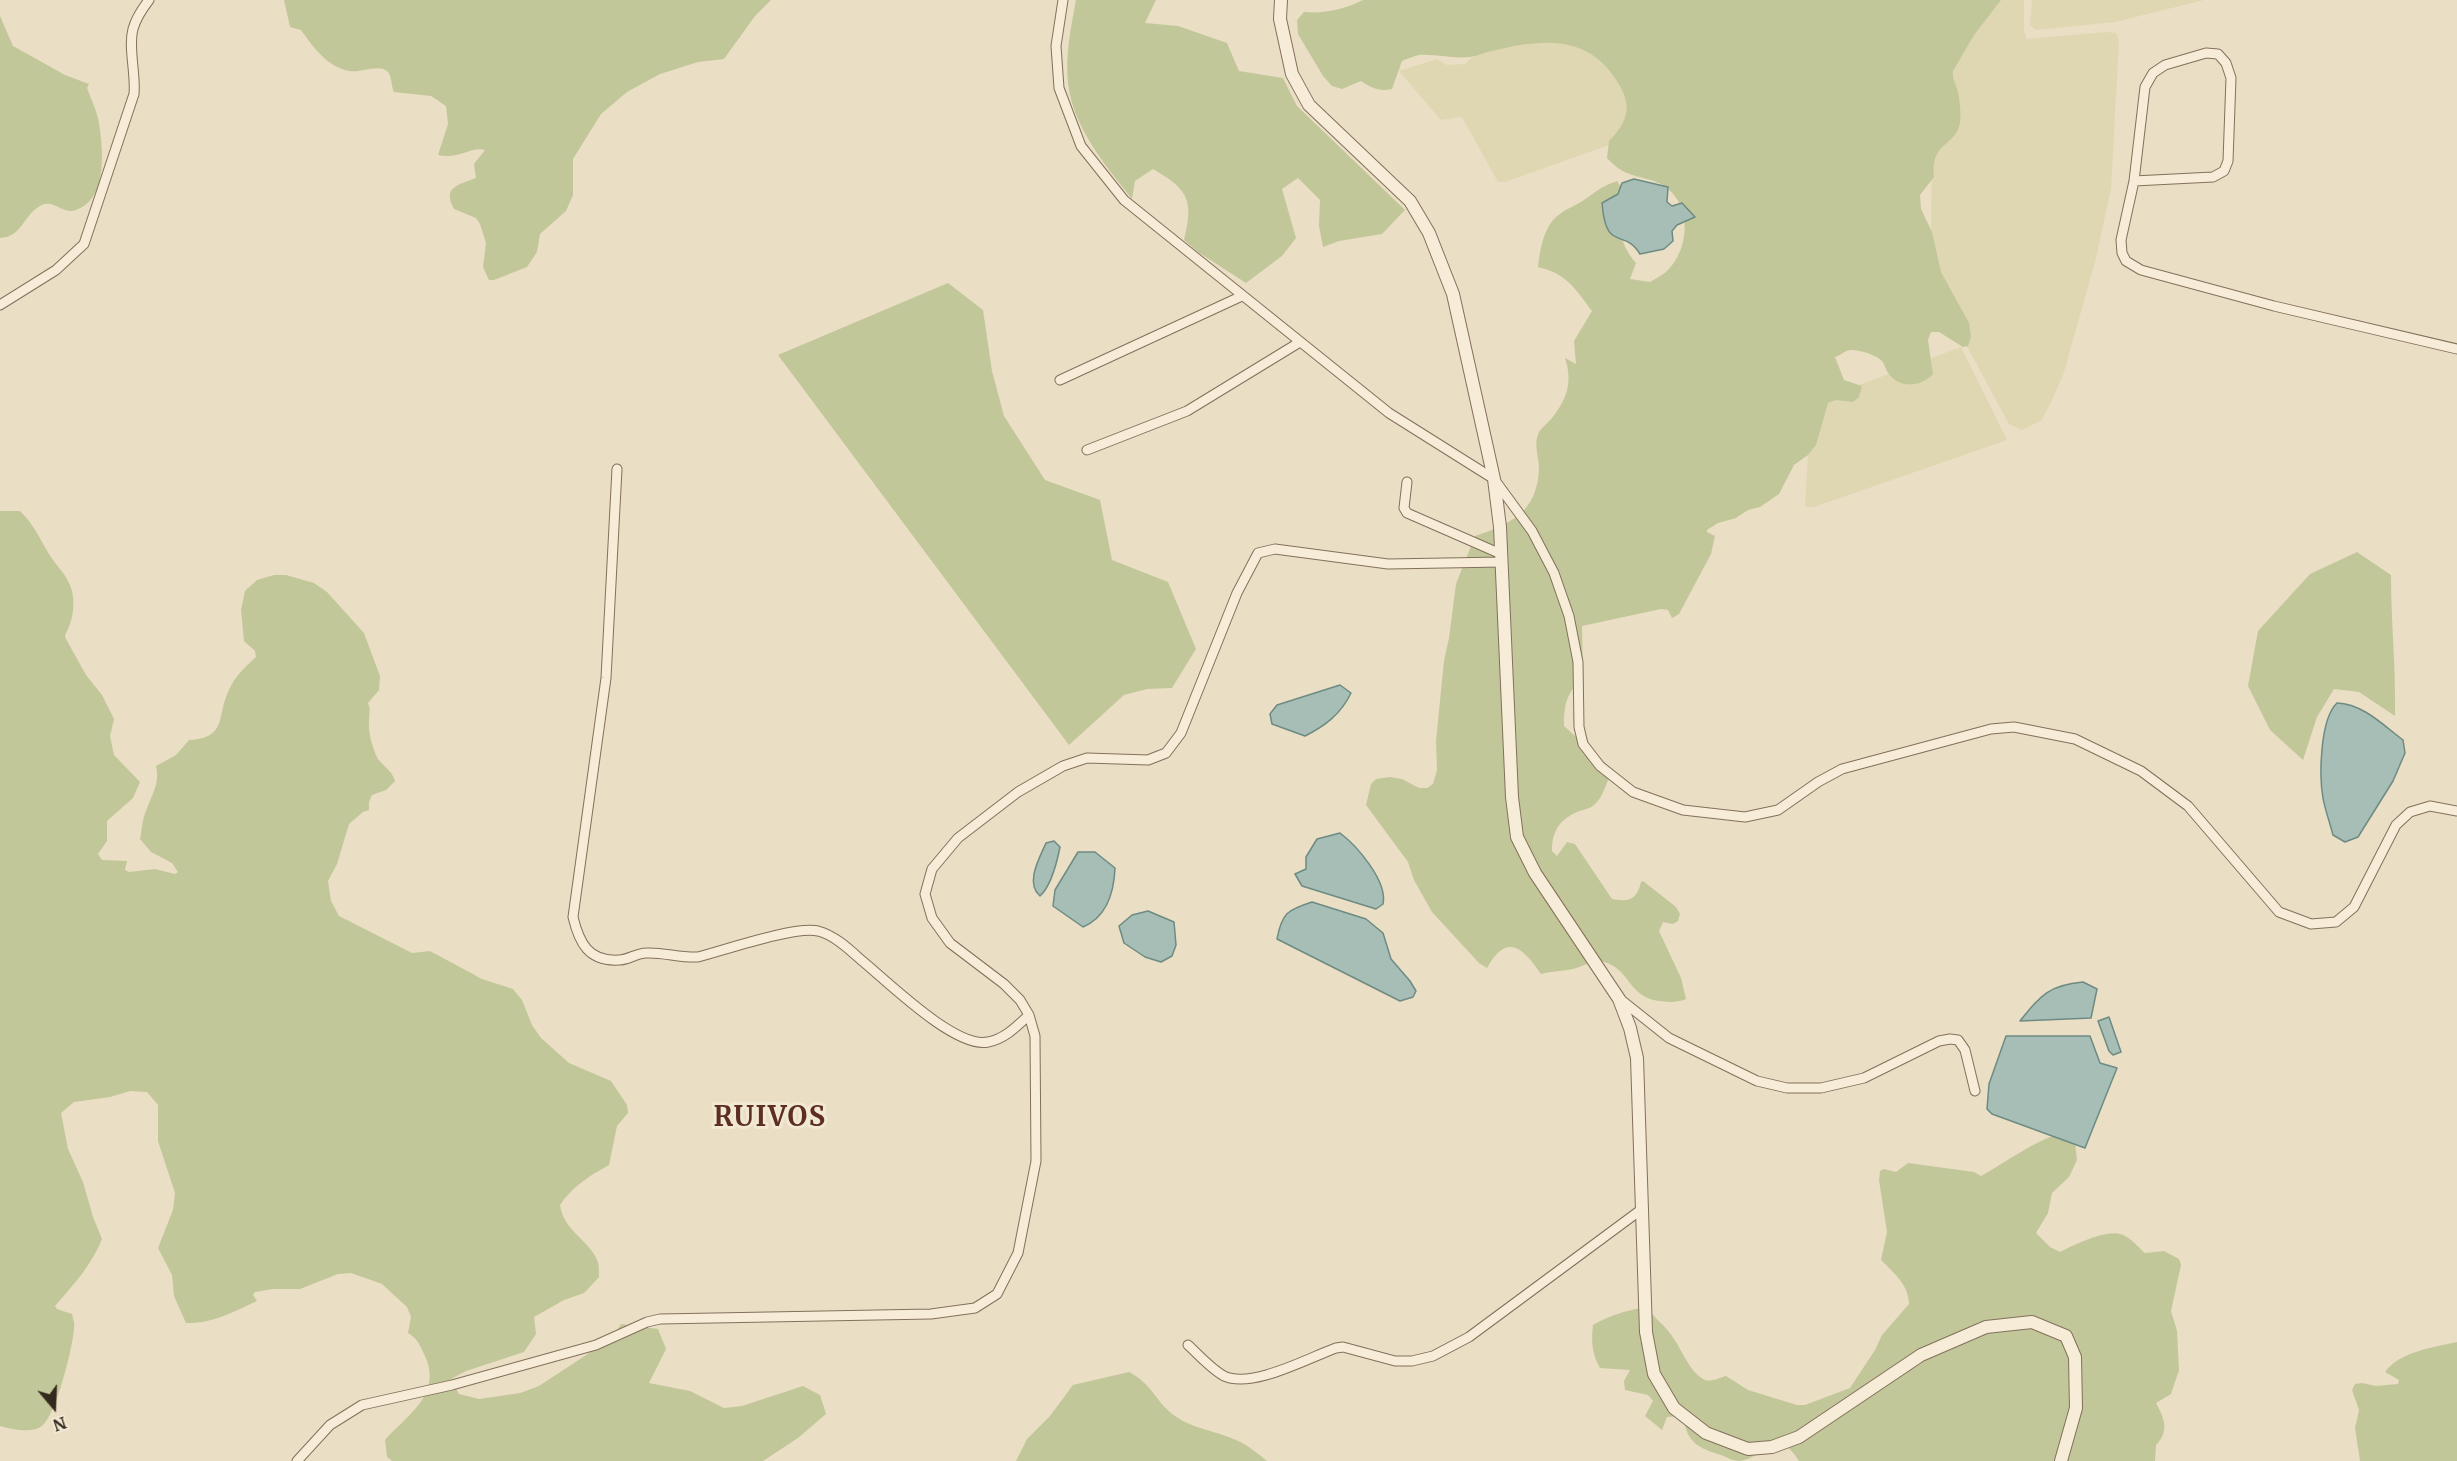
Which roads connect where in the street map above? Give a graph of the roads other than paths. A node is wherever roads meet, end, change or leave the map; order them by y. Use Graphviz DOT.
graph roads {
  1 [pos="149,0"];
  2 [pos="1063,0"];
  3 [pos="1281,0"];
  4 [pos="2134,182"];
  5 [pos="1242,296"];
  6 [pos="0,305"];
  7 [pos="1300,342"];
  8 [pos="2457,349"];
  9 [pos="1060,380"];
  10 [pos="1088,450"];
  11 [pos="617,469"];
  12 [pos="1494,479"];
  13 [pos="1407,482"];
  14 [pos="1502,558"];
  15 [pos="2457,812"];
  16 [pos="1619,999"];
  17 [pos="1029,1015"];
  18 [pos="1975,1092"];
  19 [pos="1642,1209"];
  20 [pos="1188,1346"];
  21 [pos="297,1461"];
  22 [pos="2061,1461"];
  1 -- 6 [label="street"];
  2 -- 5 [label="street"];
  3 -- 12 [label="street"];
  4 -- 4 [label="street"];
  4 -- 8 [label="street"];
  5 -- 7 [label="street"];
  5 -- 9 [label="street"];
  7 -- 10 [label="street"];
  7 -- 12 [label="street"];
  11 -- 17 [label="street"];
  12 -- 14 [label="street"];
  12 -- 15 [label="street"];
  13 -- 14 [label="street"];
  14 -- 16 [label="street"];
  14 -- 17 [label="street"];
  16 -- 18 [label="street"];
  16 -- 19 [label="street"];
  17 -- 21 [label="street"];
  19 -- 20 [label="street"];
  19 -- 22 [label="street"];
}
